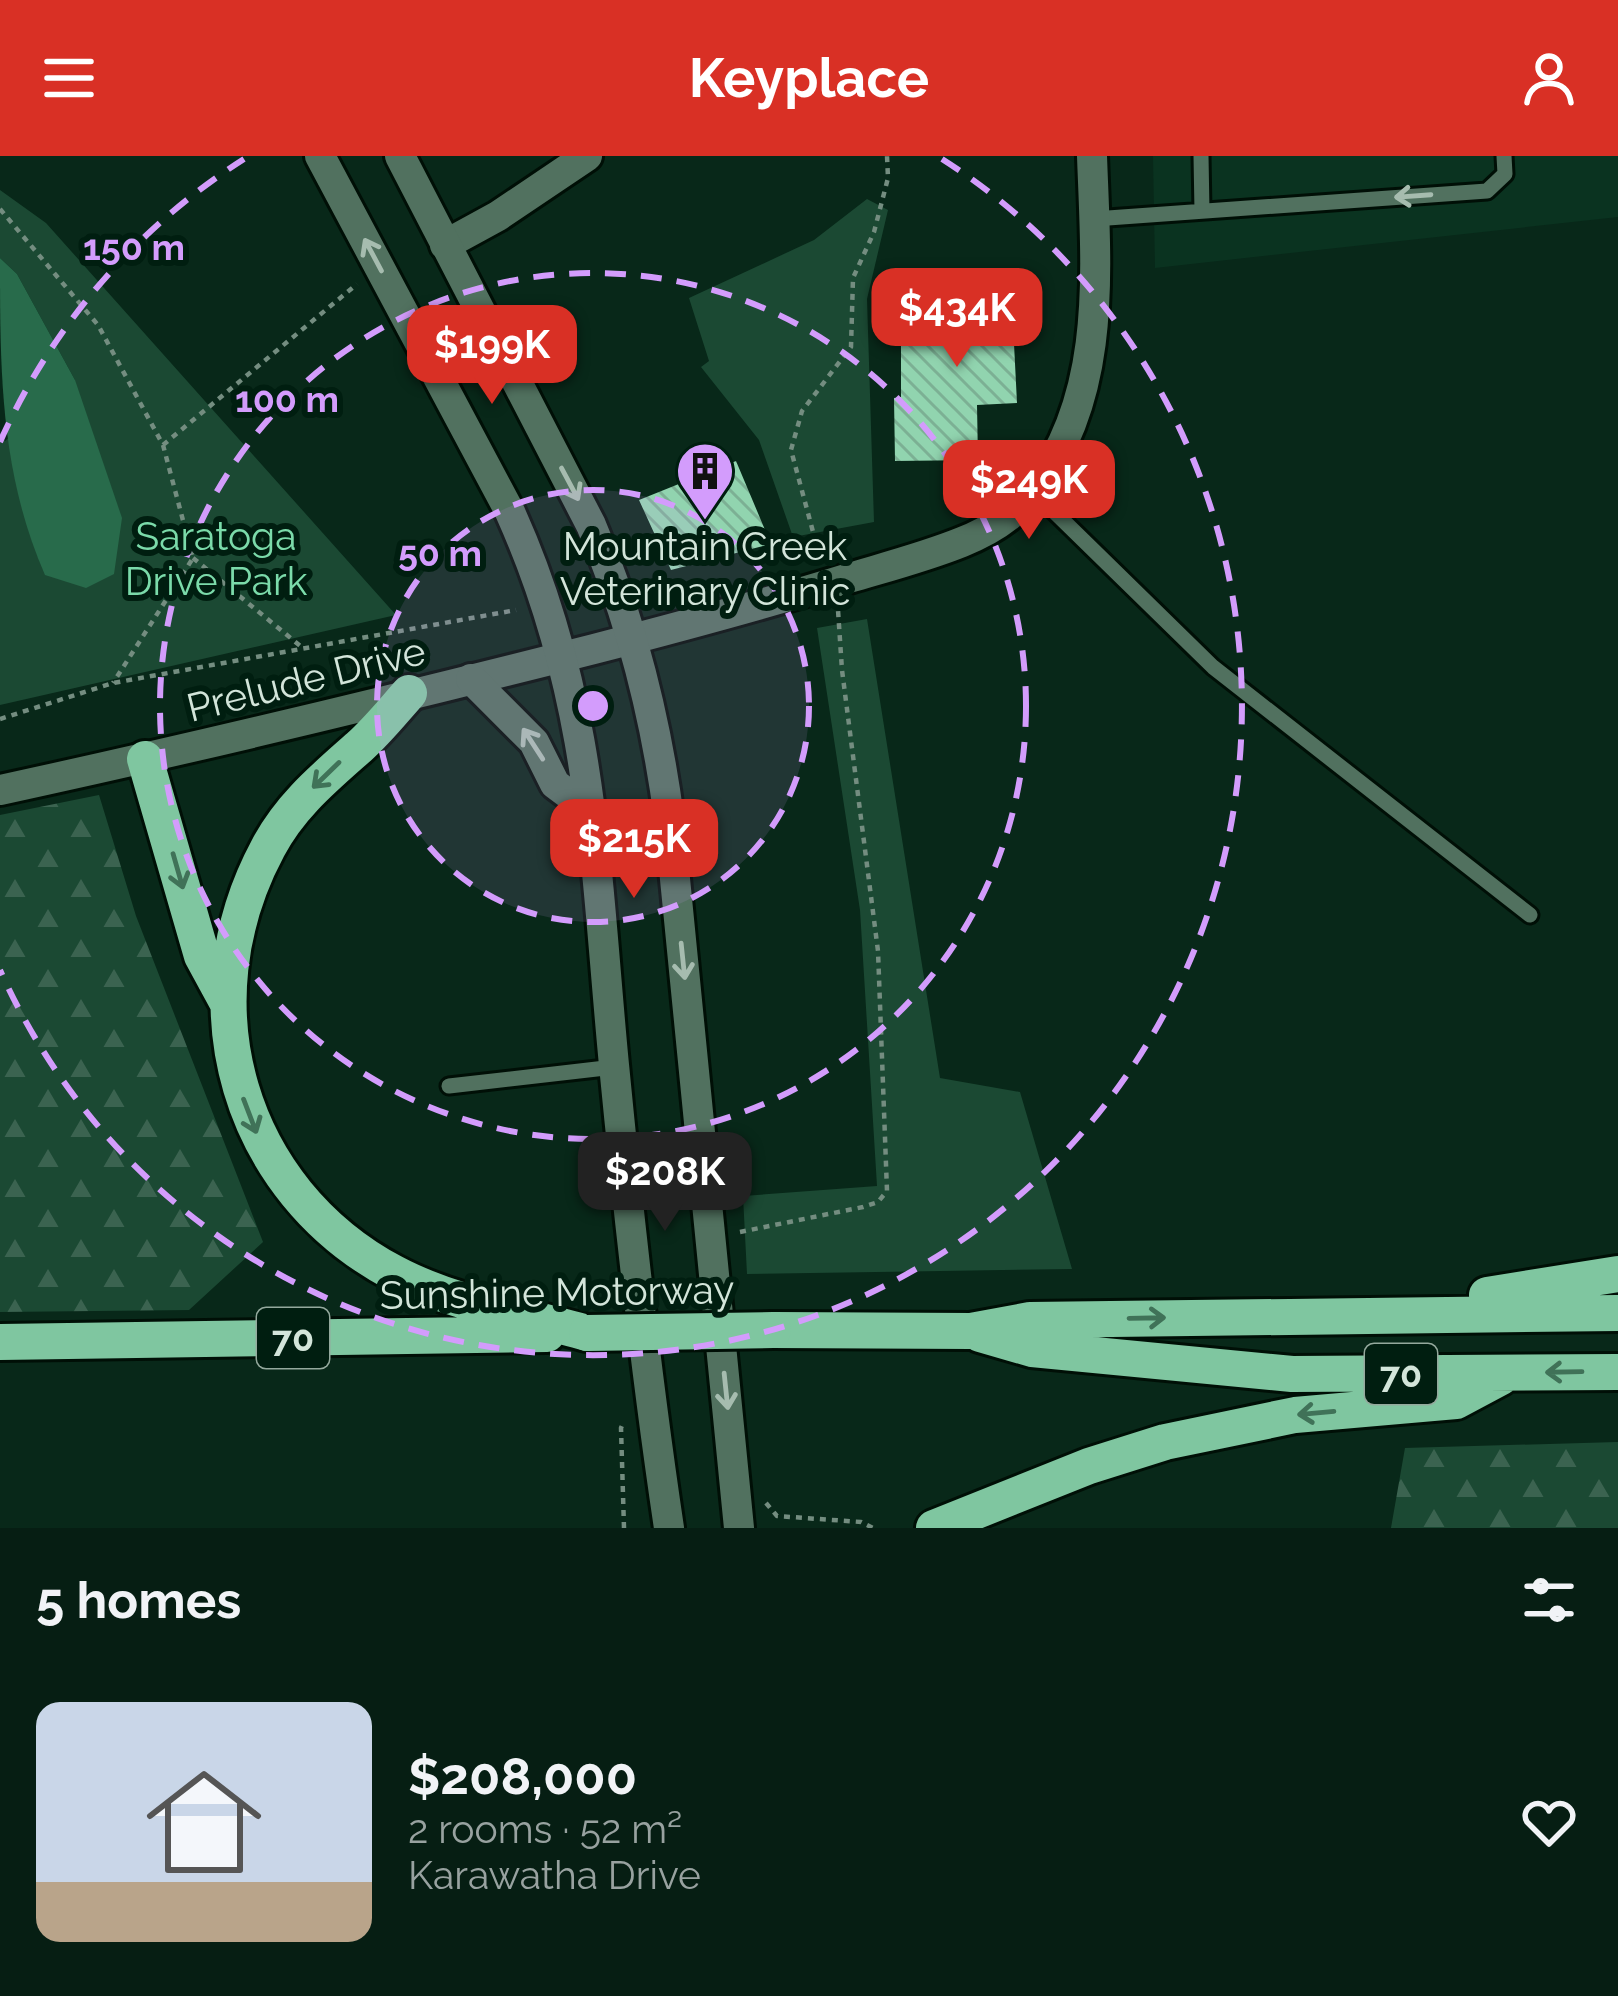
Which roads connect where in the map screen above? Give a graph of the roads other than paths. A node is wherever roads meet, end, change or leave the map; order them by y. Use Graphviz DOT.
graph roads {
  1 [pos="320,156"];
  2 [pos="400,156"];
  3 [pos="587,156"];
  4 [pos="1092,156"];
  5 [pos="1201,156"];
  6 [pos="1504,156"];
  7 [pos="1202,212"];
  8 [pos="1094,219"];
  9 [pos="445,244"];
  10 [pos="1034,491"];
  11 [pos="629,640"];
  12 [pos="564,656"];
  13 [pos="471,679"];
  14 [pos="409,693"];
  15 [pos="145,759"];
  16 [pos="0,790"];
  17 [pos="591,811"];
  18 [pos="1530,915"];
  19 [pos="227,1002"];
  20 [pos="614,1067"];
  21 [pos="449,1087"];
  22 [pos="1618,1274"];
  23 [pos="1618,1313"];
  24 [pos="1408,1316"];
  25 [pos="971,1331"];
  26 [pos="587,1333"];
  27 [pos="0,1342"];
  28 [pos="1618,1372"];
  29 [pos="1510,1373"];
  30 [pos="669,1528"];
  31 [pos="739,1528"];
  32 [pos="934,1528"];
  12 -- 1 [label="main road, one-way"];
  2 -- 9 [label="main road"];
  3 -- 9 [label="main road"];
  4 -- 8 [label="main road"];
  5 -- 7 [label="lane"];
  6 -- 7 [label="lane, one-way"];
  7 -- 8 [label="lane"];
  8 -- 10 [label="main road"];
  9 -- 11 [label="main road, one-way"];
  10 -- 11 [label="main road, Prelude Drive"];
  10 -- 18 [label="lane"];
  11 -- 12 [label="main road, Prelude Drive"];
  11 -- 31 [label="main road, one-way"];
  12 -- 13 [label="main road, Prelude Drive"];
  12 -- 17 [label="main road"];
  13 -- 14 [label="main road, Prelude Drive"];
  17 -- 13 [label="main road, one-way"];
  14 -- 15 [label="main road, Prelude Drive"];
  14 -- 19 [label="highway, one-way"];
  15 -- 16 [label="main road, Prelude Drive"];
  15 -- 19 [label="highway, one-way"];
  17 -- 20 [label="main road"];
  19 -- 26 [label="highway, one-way"];
  20 -- 21 [label="lane"];
  20 -- 30 [label="main road"];
  22 -- 24 [label="highway, 70"];
  23 -- 24 [label="highway, Sunshine Motorway"];
  25 -- 24 [label="highway, Sunshine Motorway / 70, one-way"];
  25 -- 26 [label="highway, Sunshine Motorway / 70, bridge"];
  25 -- 29 [label="highway, Sunshine Motorway / 70"];
  26 -- 27 [label="highway, Sunshine Motorway / 70"];
  28 -- 29 [label="highway, Sunshine Motorway / 70, one-way"];
  29 -- 32 [label="highway, one-way"];
}
